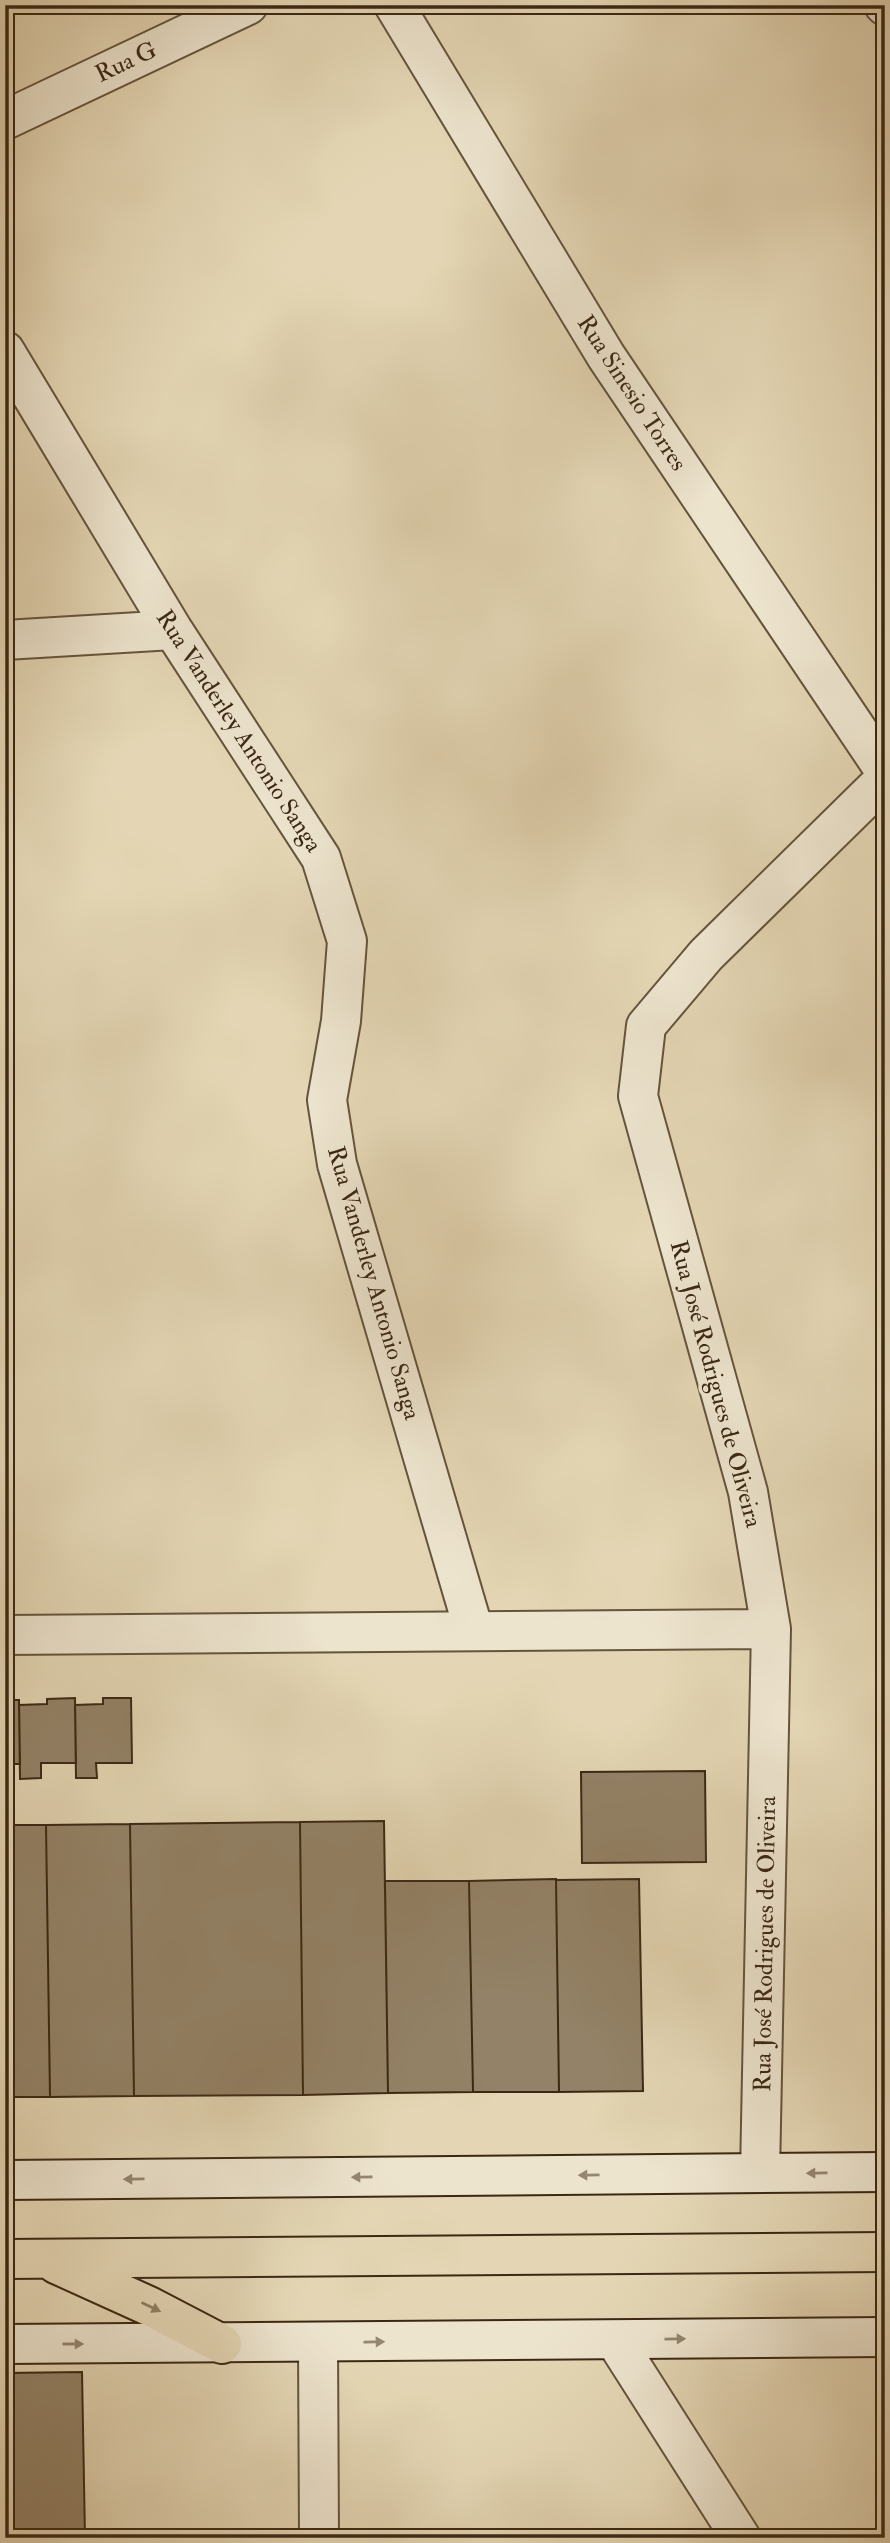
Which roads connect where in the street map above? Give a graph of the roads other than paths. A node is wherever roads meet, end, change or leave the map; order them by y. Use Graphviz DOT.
graph roads {
  1 [pos="248,5"];
  2 [pos="394,5"];
  3 [pos="5,120"];
  4 [pos="5,351"];
  5 [pos="173,630"];
  6 [pos="5,640"];
  7 [pos="885,771"];
  8 [pos="885,779"];
  9 [pos="771,1629"];
  10 [pos="474,1631"];
  11 [pos="5,1635"];
  12 [pos="885,2172"];
  13 [pos="761,2173"];
  14 [pos="5,2180"];
  15 [pos="885,2252"];
  16 [pos="5,2259"];
  17 [pos="44,2259"];
  18 [pos="885,2337"];
  19 [pos="615,2340"];
  20 [pos="318,2343"];
  21 [pos="5,2344"];
  22 [pos="222,2344"];
  23 [pos="319,2538"];
  24 [pos="741,2538"];
  1 -- 3 [label="street, Rua G"];
  2 -- 7 [label="street, Rua Sinesio Torres"];
  4 -- 5 [label="street, Rua Vanderley Antonio Sanga"];
  5 -- 6 [label="street"];
  5 -- 10 [label="street, Rua Vanderley Antonio Sanga"];
  8 -- 9 [label="street, Rua José Rodrigues de Oliveira"];
  9 -- 10 [label="street"];
  9 -- 13 [label="street, Rua José Rodrigues de Oliveira"];
  10 -- 11 [label="street"];
  12 -- 13 [label="street, one-way"];
  13 -- 14 [label="street, one-way"];
  15 -- 17 [label="main road"];
  16 -- 17 [label="main road"];
  17 -- 22 [label="main road, one-way"];
  19 -- 18 [label="street, one-way"];
  20 -- 19 [label="street, one-way"];
  19 -- 24 [label="street"];
  20 -- 22 [label="street"];
  20 -- 23 [label="street"];
  21 -- 22 [label="street, one-way"];
}
